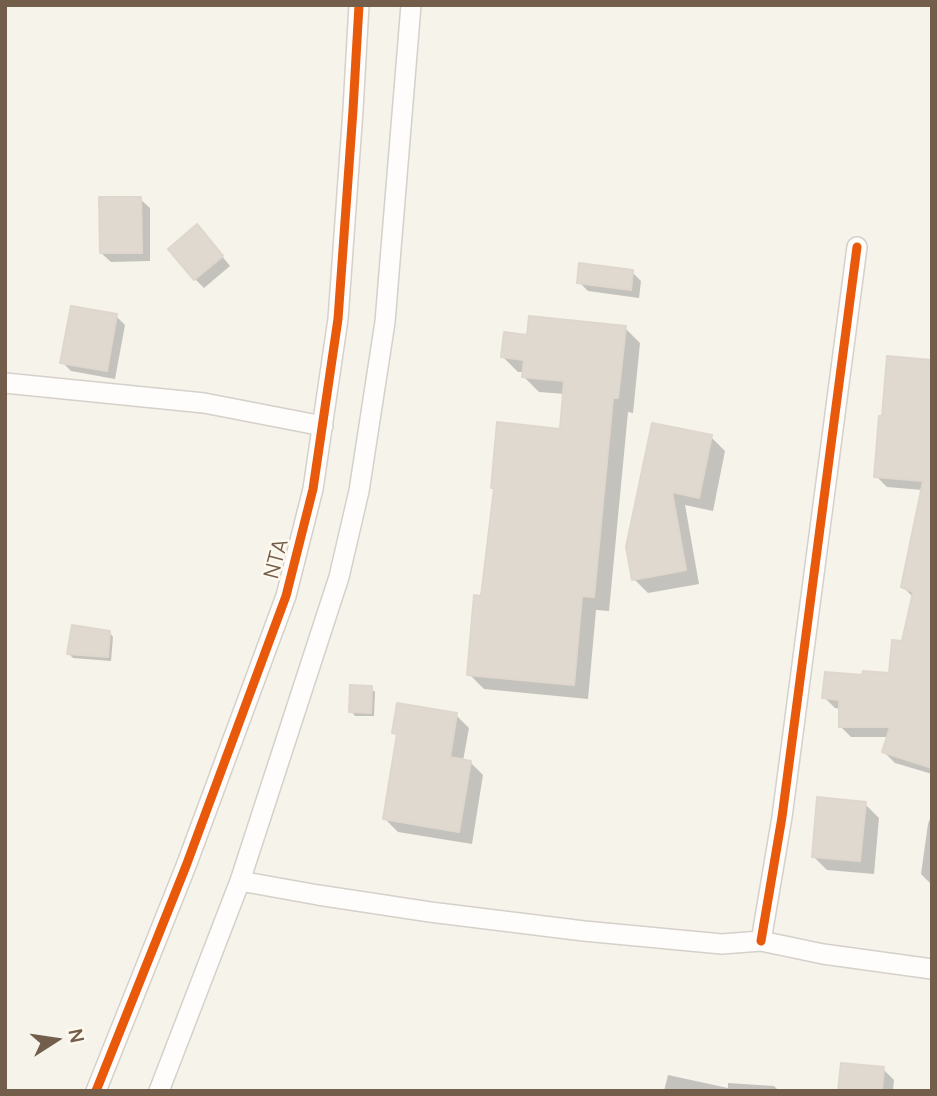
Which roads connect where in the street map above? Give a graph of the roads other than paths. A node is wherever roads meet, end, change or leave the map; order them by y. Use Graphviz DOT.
graph roads {
  1 [pos="359,5"];
  2 [pos="411,5"];
  3 [pos="857,247"];
  4 [pos="5,383"];
  5 [pos="323,426"];
  6 [pos="240,881"];
  7 [pos="761,941"];
  8 [pos="932,969"];
  9 [pos="96,1091"];
  10 [pos="159,1091"];
  1 -- 5 [label="street, NTA"];
  2 -- 6 [label="street"];
  3 -- 7 [label="street"];
  4 -- 5 [label="street"];
  5 -- 9 [label="street, NTA"];
  6 -- 7 [label="street"];
  6 -- 10 [label="street"];
  7 -- 8 [label="street"];
}
